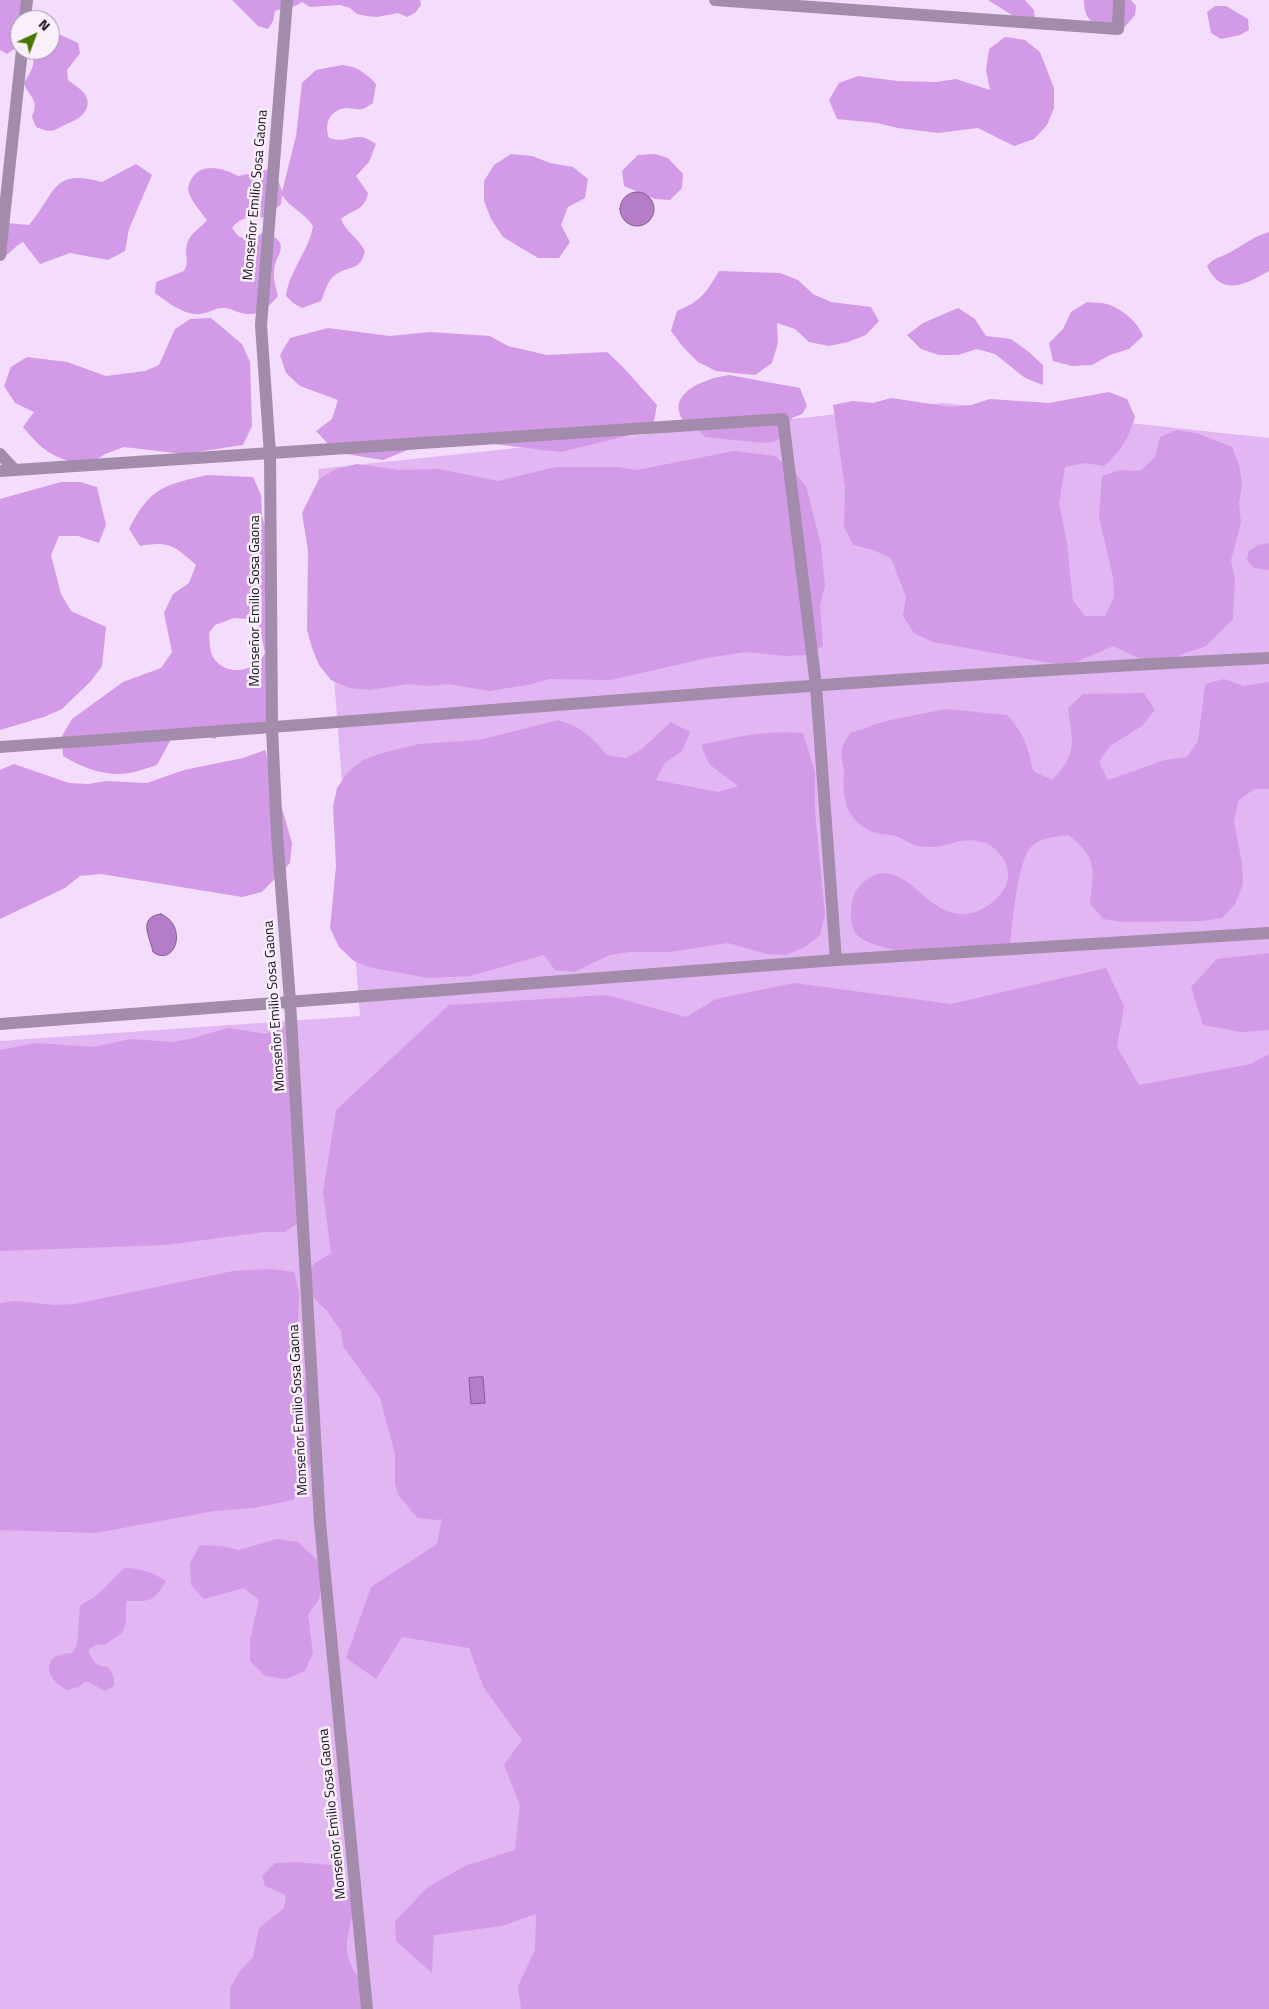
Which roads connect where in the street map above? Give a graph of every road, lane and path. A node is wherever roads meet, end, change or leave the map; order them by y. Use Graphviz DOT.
graph roads {
  1 [pos="287,0"];
  2 [pos="715,0"];
  3 [pos="1118,0"];
  4 [pos="841,4"];
  5 [pos="21,60"];
  6 [pos="0,255"];
  7 [pos="0,454"];
  8 [pos="270,454"];
  9 [pos="14,469"];
  10 [pos="0,471"];
  11 [pos="1269,658"];
  12 [pos="816,686"];
  13 [pos="272,728"];
  14 [pos="0,747"];
  15 [pos="1269,933"];
  16 [pos="836,960"];
  17 [pos="290,1001"];
  18 [pos="0,1024"];
  19 [pos="367,2009"];
  1 -- 8 [label="street, Monseñor Emilio Sosa Gaona"];
  2 -- 4 [label="street"];
  3 -- 4 [label="street"];
  5 -- 6 [label="street"];
  7 -- 9 [label="street"];
  8 -- 9 [label="street"];
  8 -- 12 [label="street"];
  8 -- 13 [label="street, Monseñor Emilio Sosa Gaona"];
  9 -- 10 [label="street"];
  11 -- 12 [label="street"];
  12 -- 13 [label="street"];
  12 -- 16 [label="street"];
  13 -- 14 [label="street"];
  13 -- 17 [label="street, Monseñor Emilio Sosa Gaona"];
  15 -- 16 [label="street"];
  16 -- 17 [label="street"];
  17 -- 18 [label="street"];
  17 -- 19 [label="street, Monseñor Emilio Sosa Gaona"];
}
